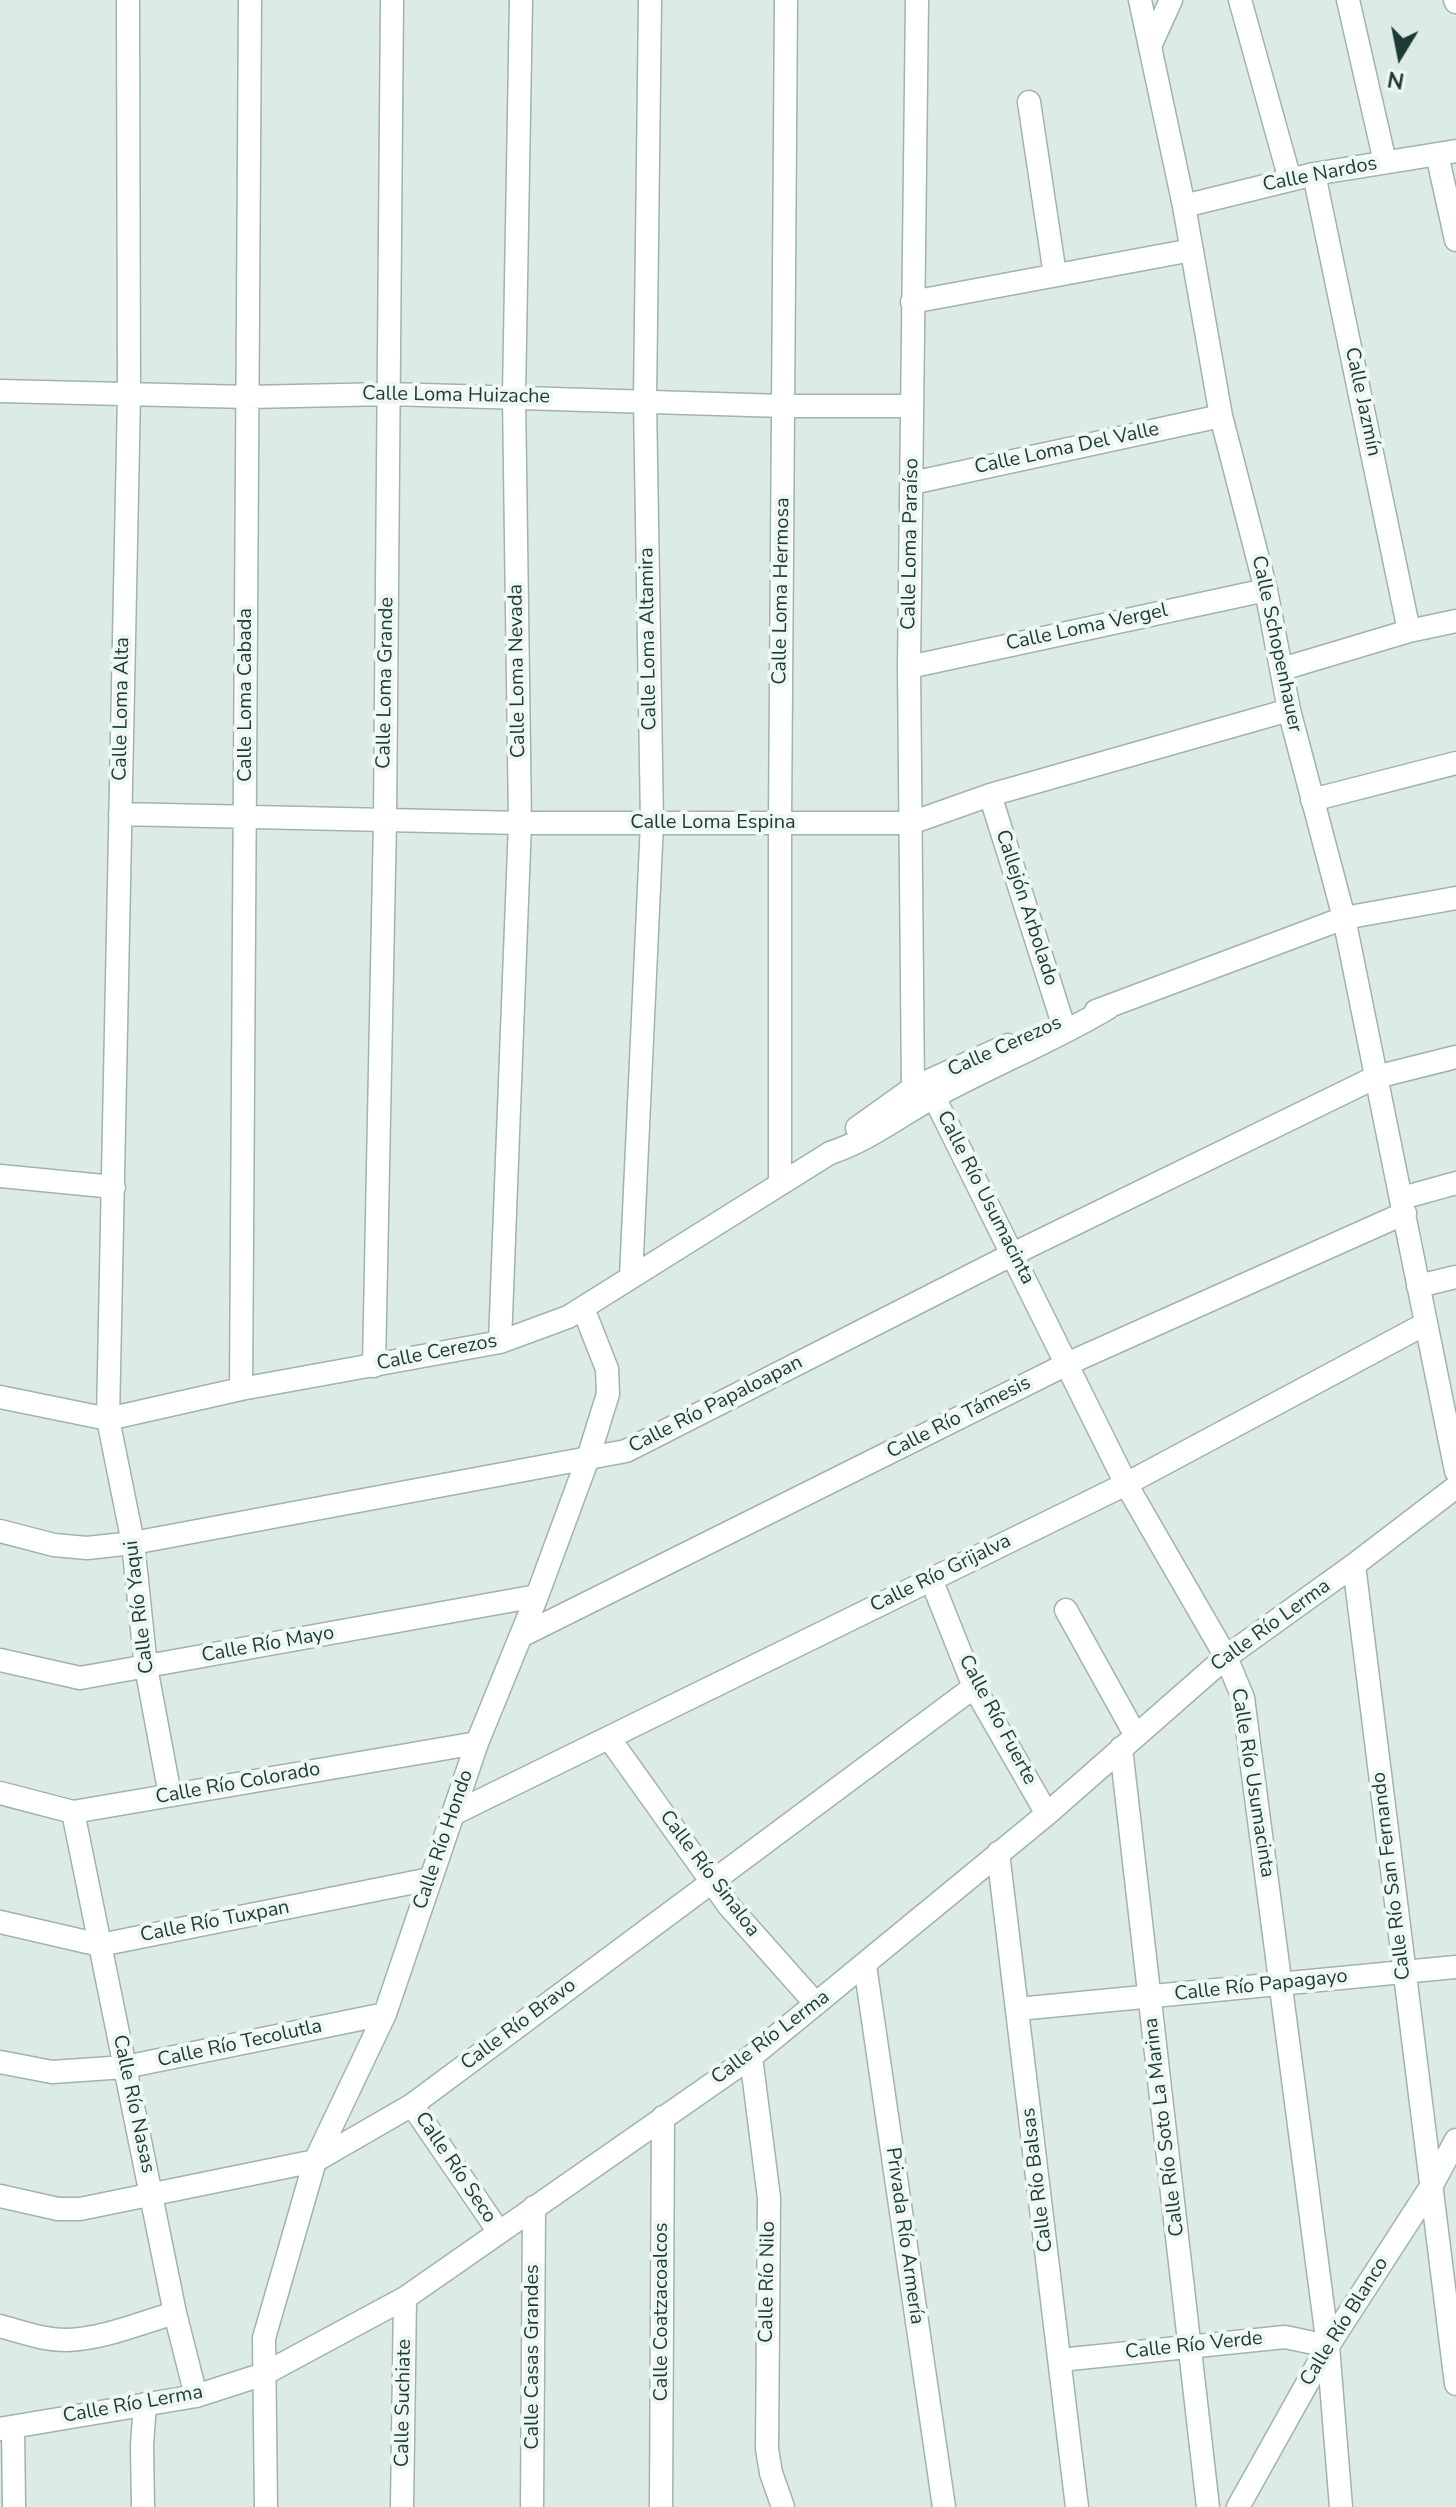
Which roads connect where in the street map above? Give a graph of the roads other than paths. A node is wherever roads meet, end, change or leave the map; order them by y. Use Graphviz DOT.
graph roads {
  1 [pos="128,0"];
  2 [pos="250,0"];
  3 [pos="392,0"];
  4 [pos="521,0"];
  5 [pos="650,0"];
  6 [pos="786,0"];
  7 [pos="917,0"];
  8 [pos="1140,0"];
  9 [pos="1171,0"];
  10 [pos="1240,0"];
  11 [pos="1348,0"];
  12 [pos="1151,44"];
  13 [pos="1029,102"];
  14 [pos="1447,152"];
  15 [pos="1385,162"];
  16 [pos="1314,174"];
  17 [pos="1290,180"];
  18 [pos="1184,206"];
  19 [pos="1456,240"];
  20 [pos="1192,250"];
  21 [pos="1055,275"];
  22 [pos="912,302"];
  23 [pos="0,391"];
  24 [pos="390,394"];
  25 [pos="129,395"];
  26 [pos="514,396"];
  27 [pos="248,397"];
  28 [pos="645,401"];
  29 [pos="783,406"];
  30 [pos="912,406"];
  31 [pos="1221,416"];
  32 [pos="912,483"];
  33 [pos="1266,590"];
  34 [pos="1456,621"];
  35 [pos="1409,631"];
  36 [pos="909,667"];
  37 [pos="1282,669"];
  38 [pos="1289,710"];
  39 [pos="1456,763"];
  40 [pos="990,795"];
  41 [pos="1312,800"];
  42 [pos="120,814"];
  43 [pos="245,818"];
  44 [pos="385,820"];
  45 [pos="520,823"];
  46 [pos="652,823"];
  47 [pos="780,823"];
  48 [pos="911,823"];
  49 [pos="1456,898"];
  50 [pos="1344,918"];
  51 [pos="1108,1008"];
  52 [pos="1062,1021"];
  53 [pos="1456,1057"];
  54 [pos="1376,1077"];
  55 [pos="923,1093"];
  56 [pos="0,1176"];
  57 [pos="780,1183"];
  58 [pos="1456,1183"];
  59 [pos="114,1187"];
  60 [pos="1403,1206"];
  61 [pos="1013,1254"];
  62 [pos="631,1277"];
  63 [pos="1456,1277"];
  64 [pos="1418,1286"];
  65 [pos="583,1308"];
  66 [pos="1425,1324"];
  67 [pos="500,1342"];
  68 [pos="1067,1364"];
  69 [pos="374,1366"];
  70 [pos="1447,1388"];
  71 [pos="241,1389"];
  72 [pos="0,1397"];
  73 [pos="108,1419"];
  74 [pos="588,1458"];
  75 [pos="1456,1471"];
  76 [pos="1126,1484"];
  77 [pos="1456,1487"];
  78 [pos="0,1531"];
  79 [pos="133,1543"];
  80 [pos="1354,1565"];
  81 [pos="931,1579"];
  82 [pos="537,1596"];
  83 [pos="1066,1610"];
  84 [pos="521,1636"];
  85 [pos="1226,1657"];
  86 [pos="0,1660"];
  87 [pos="146,1667"];
  88 [pos="974,1687"];
  89 [pos="609,1738"];
  90 [pos="1128,1742"];
  91 [pos="477,1743"];
  92 [pos="0,1793"];
  93 [pos="170,1795"];
  94 [pos="73,1812"];
  95 [pos="453,1814"];
  96 [pos="1047,1814"];
  97 [pos="998,1853"];
  98 [pos="430,1879"];
  99 [pos="712,1882"];
  100 [pos="0,1922"];
  101 [pos="100,1945"];
  102 [pos="865,1965"];
  103 [pos="1456,1967"];
  104 [pos="1403,1972"];
  105 [pos="1281,1984"];
  106 [pos="1150,1997"];
  107 [pos="816,2004"];
  108 [pos="1018,2009"];
  109 [pos="385,2014"];
  110 [pos="751,2057"];
  111 [pos="0,2062"];
  112 [pos="125,2067"];
  113 [pos="412,2105"];
  114 [pos="663,2117"];
  115 [pos="1456,2140"];
  116 [pos="315,2161"];
  117 [pos="1432,2185"];
  118 [pos="152,2194"];
  119 [pos="0,2196"];
  120 [pos="534,2207"];
  121 [pos="499,2232"];
  122 [pos="405,2298"];
  123 [pos="175,2313"];
  124 [pos="0,2326"];
  125 [pos="1328,2346"];
  126 [pos="1190,2347"];
  127 [pos="1060,2360"];
  128 [pos="264,2374"];
  129 [pos="1456,2384"];
  130 [pos="196,2396"];
  131 [pos="145,2404"];
  132 [pos="6,2429"];
  133 [pos="14,2507"];
  134 [pos="143,2507"];
  135 [pos="266,2507"];
  136 [pos="402,2507"];
  137 [pos="532,2507"];
  138 [pos="661,2507"];
  139 [pos="783,2507"];
  140 [pos="944,2507"];
  141 [pos="1077,2507"];
  142 [pos="1208,2507"];
  143 [pos="1238,2507"];
  144 [pos="1341,2507"];
  1 -- 25 [label="street, Calle Loma Alta"];
  2 -- 27 [label="street, Calle Loma Cabada"];
  3 -- 24 [label="street, Calle Loma Grande"];
  4 -- 26 [label="street, Calle Loma Nevada"];
  5 -- 28 [label="street, Calle Loma Altamira"];
  6 -- 29 [label="street, Calle Loma Hermosa"];
  7 -- 22 [label="street, Calle Loma Paraíso"];
  8 -- 12 [label="street, Calle Schopenhauer"];
  9 -- 12 [label="street"];
  10 -- 17 [label="street"];
  11 -- 15 [label="street"];
  12 -- 18 [label="street, Calle Schopenhauer"];
  13 -- 21 [label="street"];
  14 -- 15 [label="street, Calle Nardos"];
  14 -- 19 [label="street"];
  15 -- 16 [label="street, Calle Nardos"];
  16 -- 17 [label="street, Calle Nardos"];
  16 -- 35 [label="street, Calle Jazmín"];
  17 -- 18 [label="street, Calle Nardos"];
  18 -- 20 [label="street, Calle Schopenhauer"];
  20 -- 21 [label="street"];
  20 -- 31 [label="street, Calle Schopenhauer"];
  21 -- 22 [label="street"];
  22 -- 30 [label="street, Calle Loma Paraíso"];
  23 -- 25 [label="street, Calle Loma Huizache"];
  24 -- 26 [label="street, Calle Loma Huizache"];
  24 -- 27 [label="street, Calle Loma Huizache"];
  24 -- 44 [label="street, Calle Loma Grande"];
  25 -- 27 [label="street, Calle Loma Huizache"];
  25 -- 42 [label="street, Calle Loma Alta"];
  26 -- 28 [label="street, Calle Loma Huizache"];
  26 -- 45 [label="street, Calle Loma Nevada"];
  27 -- 43 [label="street, Calle Loma Cabada"];
  28 -- 29 [label="street, Calle Loma Huizache"];
  28 -- 46 [label="street, Calle Loma Altamira"];
  29 -- 30 [label="street, Calle Loma Huizache"];
  29 -- 47 [label="street, Calle Loma Hermosa"];
  30 -- 32 [label="street, Calle Loma Paraíso"];
  31 -- 32 [label="street, Calle Loma Del Valle"];
  31 -- 33 [label="street, Calle Schopenhauer"];
  32 -- 36 [label="street, Calle Loma Paraíso"];
  33 -- 36 [label="street, Calle Loma Vergel"];
  33 -- 37 [label="street, Calle Schopenhauer"];
  34 -- 35 [label="street"];
  35 -- 37 [label="street"];
  36 -- 48 [label="street, Calle Loma Paraíso"];
  37 -- 38 [label="street, Calle Schopenhauer"];
  38 -- 40 [label="street, Calle Loma Espina"];
  38 -- 41 [label="street, Calle Schopenhauer"];
  39 -- 41 [label="street"];
  40 -- 48 [label="street, Calle Loma Espina"];
  40 -- 52 [label="street, Callejón Arbolado"];
  41 -- 50 [label="street, Calle Schopenhauer"];
  42 -- 43 [label="street, Calle Loma Espina"];
  42 -- 59 [label="street, Calle Loma Alta"];
  43 -- 44 [label="street, Calle Loma Espina"];
  43 -- 71 [label="street, Calle Loma Cabada"];
  44 -- 45 [label="street, Calle Loma Espina"];
  44 -- 69 [label="street, Calle Loma Grande"];
  45 -- 46 [label="street, Calle Loma Espina"];
  45 -- 67 [label="street, Calle Loma Nevada"];
  46 -- 47 [label="street, Calle Loma Espina"];
  46 -- 62 [label="street, Calle Loma Altamira"];
  47 -- 48 [label="street, Calle Loma Espina"];
  47 -- 57 [label="street, Calle Loma Hermosa"];
  48 -- 55 [label="street, Calle Loma Paraíso"];
  49 -- 50 [label="street, Calle Cerezos"];
  50 -- 51 [label="street, Calle Cerezos"];
  50 -- 54 [label="street, Calle Schopenhauer"];
  51 -- 52 [label="street, Calle Cerezos"];
  51 -- 55 [label="street, Calle Cerezos"];
  52 -- 55 [label="street, Calle Cerezos"];
  53 -- 54 [label="street, Calle Río Papaloapan"];
  54 -- 60 [label="street, Calle Schopenhauer"];
  54 -- 61 [label="street, Calle Río Papaloapan"];
  55 -- 57 [label="street, Calle Cerezos"];
  55 -- 61 [label="street, Calle Río Usumacinta"];
  56 -- 59 [label="street"];
  57 -- 62 [label="street, Calle Cerezos"];
  58 -- 60 [label="street, Calle Río Támesis"];
  59 -- 73 [label="street, Calle Loma Alta"];
  60 -- 64 [label="street, Calle Schopenhauer"];
  60 -- 68 [label="street, Calle Río Támesis"];
  61 -- 68 [label="street, Calle Río Usumacinta"];
  61 -- 74 [label="street, Calle Río Papaloapan"];
  62 -- 65 [label="street, Calle Cerezos"];
  63 -- 64 [label="street"];
  64 -- 66 [label="street"];
  65 -- 67 [label="street, Calle Cerezos"];
  65 -- 74 [label="street, Calle Río Hondo"];
  66 -- 70 [label="street"];
  66 -- 76 [label="street, Calle Río Grijalva"];
  67 -- 69 [label="street, Calle Cerezos"];
  68 -- 76 [label="street, Calle Río Usumacinta"];
  68 -- 84 [label="street, Calle Río Támesis"];
  69 -- 71 [label="street, Calle Cerezos"];
  70 -- 75 [label="street"];
  71 -- 73 [label="street, Calle Cerezos"];
  72 -- 73 [label="street, Calle Cerezos"];
  73 -- 79 [label="street, Calle Río Yaqui"];
  74 -- 79 [label="street, Calle Río Papaloapan"];
  74 -- 82 [label="street, Calle Río Hondo"];
  76 -- 81 [label="street, Calle Río Grijalva"];
  76 -- 85 [label="street, Calle Río Usumacinta"];
  77 -- 80 [label="street, Calle Río Lerma"];
  78 -- 79 [label="street, Calle Río Papaloapan"];
  79 -- 87 [label="street, Calle Río Yaqui"];
  80 -- 85 [label="street, Calle Río Lerma"];
  80 -- 104 [label="street, Calle Río San Fernando"];
  81 -- 88 [label="street, Calle Río Fuerte"];
  81 -- 89 [label="street, Calle Río Grijalva"];
  82 -- 84 [label="street, Calle Río Hondo"];
  82 -- 87 [label="street, Calle Río Mayo"];
  83 -- 90 [label="street"];
  84 -- 91 [label="street, Calle Río Hondo"];
  85 -- 90 [label="street, Calle Río Lerma"];
  85 -- 105 [label="street, Calle Río Usumacinta"];
  86 -- 87 [label="street, Calle Río Mayo"];
  87 -- 93 [label="street, Calle Río Yaqui"];
  88 -- 96 [label="street, Calle Río Fuerte"];
  88 -- 99 [label="street, Calle Río Bravo"];
  89 -- 95 [label="street, Calle Río Grijalva"];
  89 -- 99 [label="street, Calle Río Sinaloa"];
  90 -- 96 [label="street, Calle Río Lerma"];
  90 -- 106 [label="street, Calle Río Soto La Marina"];
  91 -- 93 [label="street, Calle Río Colorado"];
  91 -- 95 [label="street, Calle Río Hondo"];
  92 -- 94 [label="street, Calle Río Colorado"];
  93 -- 94 [label="street, Calle Río Colorado"];
  94 -- 101 [label="street, Calle Río Nasas"];
  95 -- 98 [label="street, Calle Río Hondo"];
  96 -- 97 [label="street, Calle Río Lerma"];
  97 -- 102 [label="street, Calle Río Lerma"];
  97 -- 108 [label="street, Calle Río Balsas"];
  98 -- 101 [label="street, Calle Río Tuxpan"];
  98 -- 109 [label="street, Calle Río Hondo"];
  99 -- 107 [label="street, Calle Río Sinaloa"];
  99 -- 113 [label="street, Calle Río Bravo"];
  100 -- 101 [label="street, Calle Río Tuxpan"];
  101 -- 112 [label="street, Calle Río Nasas"];
  102 -- 107 [label="street, Calle Río Lerma"];
  102 -- 140 [label="street, Privada Río Armería"];
  103 -- 104 [label="street, Calle Río Papagayo"];
  104 -- 105 [label="street, Calle Río Papagayo"];
  104 -- 117 [label="street, Calle Río San Fernando"];
  105 -- 106 [label="street, Calle Río Papagayo"];
  105 -- 125 [label="street, Calle Río Usumacinta"];
  106 -- 108 [label="street, Calle Río Papagayo"];
  106 -- 126 [label="street, Calle Río Soto La Marina"];
  107 -- 110 [label="street, Calle Río Lerma"];
  108 -- 127 [label="street, Calle Río Balsas"];
  109 -- 112 [label="street, Calle Río Tecolutla"];
  109 -- 116 [label="street, Calle Río Hondo"];
  110 -- 114 [label="street, Calle Río Lerma"];
  110 -- 139 [label="street, Calle Río Nilo"];
  111 -- 112 [label="street, Calle Río Tecolutla"];
  112 -- 118 [label="street, Calle Río Nasas"];
  113 -- 116 [label="street, Calle Río Bravo"];
  113 -- 121 [label="street, Calle Río Seco"];
  114 -- 120 [label="street, Calle Río Lerma"];
  114 -- 138 [label="street, Calle Coatzacoalcos"];
  115 -- 117 [label="street, Calle Río Blanco"];
  116 -- 118 [label="street, Calle Río Bravo"];
  116 -- 128 [label="street, Calle Río Hondo"];
  117 -- 125 [label="street, Calle Río Blanco"];
  117 -- 129 [label="street, Calle Río San Fernando"];
  118 -- 119 [label="street, Calle Río Bravo"];
  118 -- 123 [label="street, Calle Río Nasas"];
  120 -- 121 [label="street, Calle Río Lerma"];
  120 -- 137 [label="street, Calle Casas Grandes"];
  121 -- 122 [label="street, Calle Río Lerma"];
  122 -- 128 [label="street, Calle Río Lerma"];
  122 -- 136 [label="street, Calle Suchiate"];
  123 -- 124 [label="street"];
  123 -- 130 [label="street, Calle Río Nasas"];
  125 -- 126 [label="street, Calle Río Verde"];
  125 -- 143 [label="street, Calle Río Blanco"];
  125 -- 144 [label="street, Calle Río Usumacinta"];
  126 -- 127 [label="street, Calle Río Verde"];
  126 -- 142 [label="street, Calle Río Soto La Marina"];
  127 -- 141 [label="street, Calle Río Balsas"];
  128 -- 130 [label="street, Calle Río Lerma"];
  128 -- 135 [label="street, Calle Río Hondo"];
  130 -- 131 [label="street, Calle Río Lerma"];
  131 -- 132 [label="street, Calle Río Lerma"];
  131 -- 134 [label="street"];
  132 -- 133 [label="street"];
}
